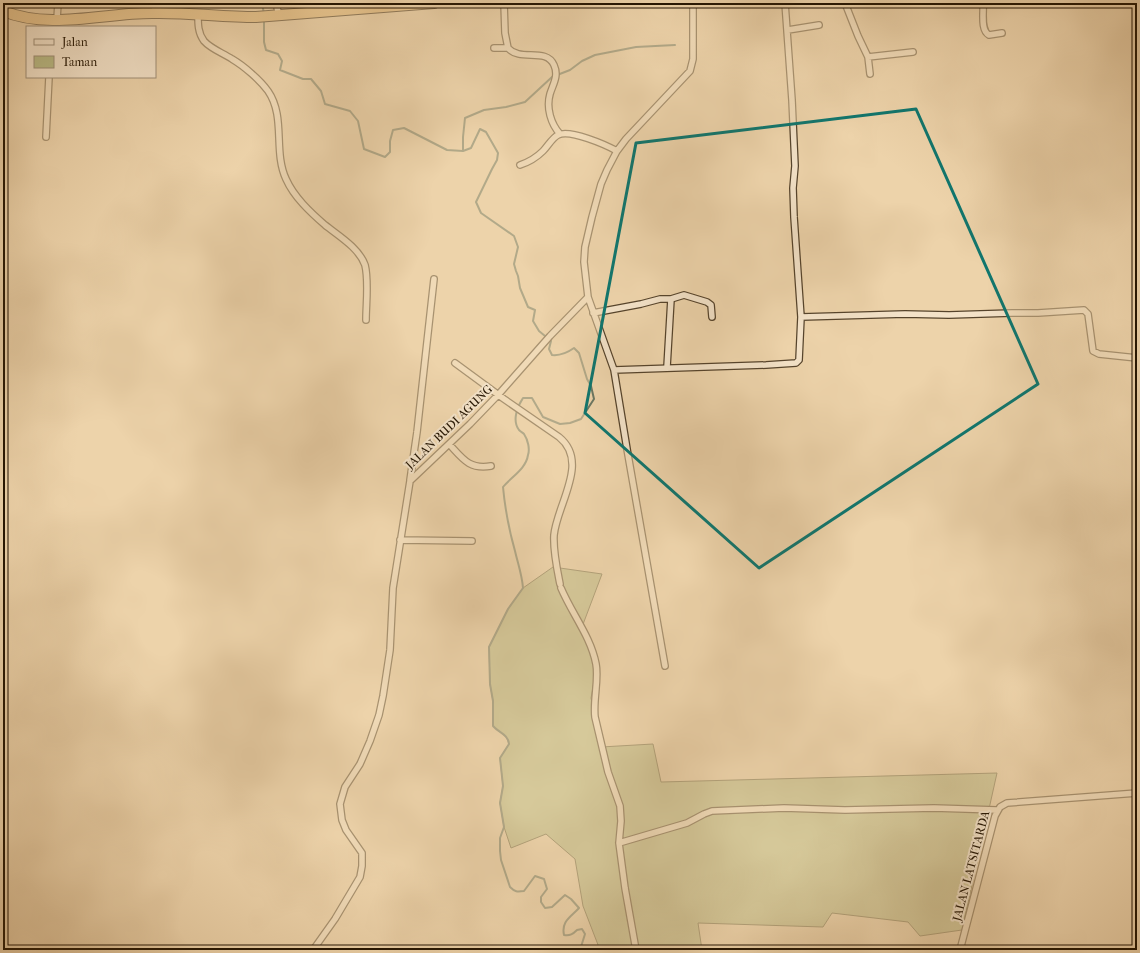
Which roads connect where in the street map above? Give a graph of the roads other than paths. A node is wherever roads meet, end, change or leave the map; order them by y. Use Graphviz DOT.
graph roads {
  1 [pos="58,3"];
  2 [pos="276,3"];
  3 [pos="434,3"];
  4 [pos="504,3"];
  5 [pos="693,3"];
  6 [pos="785,3"];
  7 [pos="845,3"];
  8 [pos="983,3"];
  9 [pos="3,11"];
  10 [pos="198,15"];
  11 [pos="276,16"];
  12 [pos="54,22"];
  13 [pos="819,25"];
  14 [pos="788,30"];
  15 [pos="1002,33"];
  16 [pos="494,48"];
  17 [pos="508,48"];
  18 [pos="913,52"];
  19 [pos="868,57"];
  20 [pos="870,74"];
  21 [pos="49,78"];
  22 [pos="560,134"];
  23 [pos="46,137"];
  24 [pos="617,152"];
  25 [pos="520,165"];
  26 [pos="434,279"];
  27 [pos="588,297"];
  28 [pos="671,299"];
  29 [pos="593,313"];
  30 [pos="712,317"];
  31 [pos="801,317"];
  32 [pos="366,320"];
  33 [pos="1137,358"];
  34 [pos="456,363"];
  35 [pos="667,368"];
  36 [pos="614,370"];
  37 [pos="498,395"];
  38 [pos="449,444"];
  39 [pos="491,466"];
  40 [pos="410,481"];
  41 [pos="400,540"];
  42 [pos="472,541"];
  43 [pos="665,666"];
  44 [pos="1137,793"];
  45 [pos="997,810"];
  46 [pos="620,843"];
  47 [pos="313,950"];
  48 [pos="636,950"];
  49 [pos="960,950"];
  1 -- 12 [label="street"];
  2 -- 11 [label="street"];
  3 -- 11 [label="highway"];
  4 -- 17 [label="street"];
  5 -- 24 [label="street"];
  6 -- 14 [label="street"];
  7 -- 19 [label="street"];
  8 -- 15 [label="street"];
  9 -- 12 [label="highway"];
  10 -- 11 [label="highway"];
  10 -- 12 [label="highway"];
  10 -- 32 [label="street"];
  13 -- 14 [label="street"];
  14 -- 31 [label="street"];
  16 -- 17 [label="street"];
  17 -- 22 [label="street"];
  18 -- 19 [label="street"];
  19 -- 20 [label="street"];
  21 -- 23 [label="street"];
  22 -- 24 [label="street"];
  22 -- 25 [label="street"];
  24 -- 27 [label="street"];
  26 -- 40 [label="street"];
  27 -- 29 [label="street"];
  27 -- 37 [label="street, JALAN BUDI AGUNG"];
  28 -- 29 [label="street"];
  28 -- 30 [label="street"];
  28 -- 35 [label="street"];
  29 -- 36 [label="street"];
  31 -- 33 [label="street"];
  31 -- 35 [label="street"];
  34 -- 37 [label="street"];
  35 -- 36 [label="street"];
  36 -- 43 [label="street"];
  37 -- 38 [label="street, JALAN BUDI AGUNG"];
  37 -- 46 [label="street"];
  38 -- 39 [label="street"];
  38 -- 40 [label="street, JALAN BUDI AGUNG"];
  40 -- 41 [label="street, JALAN BUDI AGUNG"];
  41 -- 42 [label="street"];
  41 -- 47 [label="street, JALAN BUDI AGUNG"];
  44 -- 45 [label="street, JALAN LATSITARDA"];
  45 -- 46 [label="street"];
  45 -- 49 [label="street, JALAN LATSITARDA"];
  46 -- 48 [label="street"];
}
